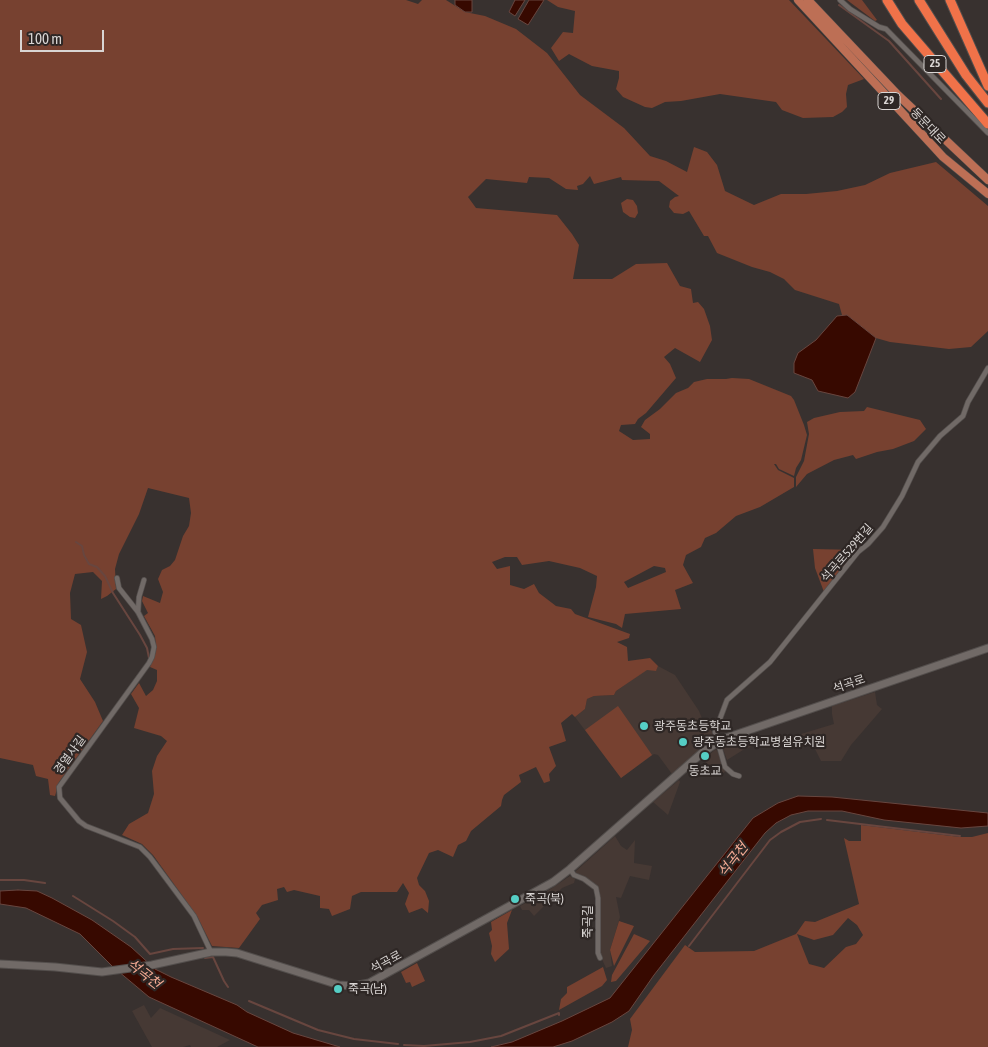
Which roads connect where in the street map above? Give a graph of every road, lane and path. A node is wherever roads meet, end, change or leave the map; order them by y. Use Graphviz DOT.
graph roads {
  1 [pos="798,0"];
  2 [pos="808,0"];
  3 [pos="840,0"];
  4 [pos="882,0"];
  5 [pos="887,0"];
  6 [pos="919,0"];
  7 [pos="950,0"];
  8 [pos="988,86"];
  9 [pos="954,87"];
  10 [pos="988,103"];
  11 [pos="988,124"];
  12 [pos="988,133"];
  13 [pos="988,180"];
  14 [pos="988,194"];
  15 [pos="988,368"];
  16 [pos="117,578"];
  17 [pos="144,580"];
  18 [pos="138,612"];
  19 [pos="988,648"];
  20 [pos="718,742"];
  21 [pos="739,776"];
  22 [pos="570,870"];
  23 [pos="211,952"];
  24 [pos="600,958"];
  25 [pos="0,964"];
  1 -- 14 [label="main road, 동문대로 / 29"];
  2 -- 13 [label="main road, 동문대로 / 29"];
  3 -- 12 [label="street"];
  4 -- 9 [label="highway"];
  5 -- 9 [label="highway, 25"];
  6 -- 10 [label="highway, 25"];
  7 -- 8 [label="highway"];
  9 -- 11 [label="highway, 25"];
  15 -- 20 [label="street, 석곡로529번길"];
  16 -- 18 [label="street, 경열사길"];
  17 -- 18 [label="street"];
  18 -- 23 [label="street, 경열사길"];
  19 -- 20 [label="street, 석곡로"];
  20 -- 21 [label="street"];
  20 -- 22 [label="street, 석곡로"];
  22 -- 23 [label="street, 석곡로"];
  22 -- 24 [label="street, 죽곡길"];
  23 -- 25 [label="street, 석곡로"];
}
